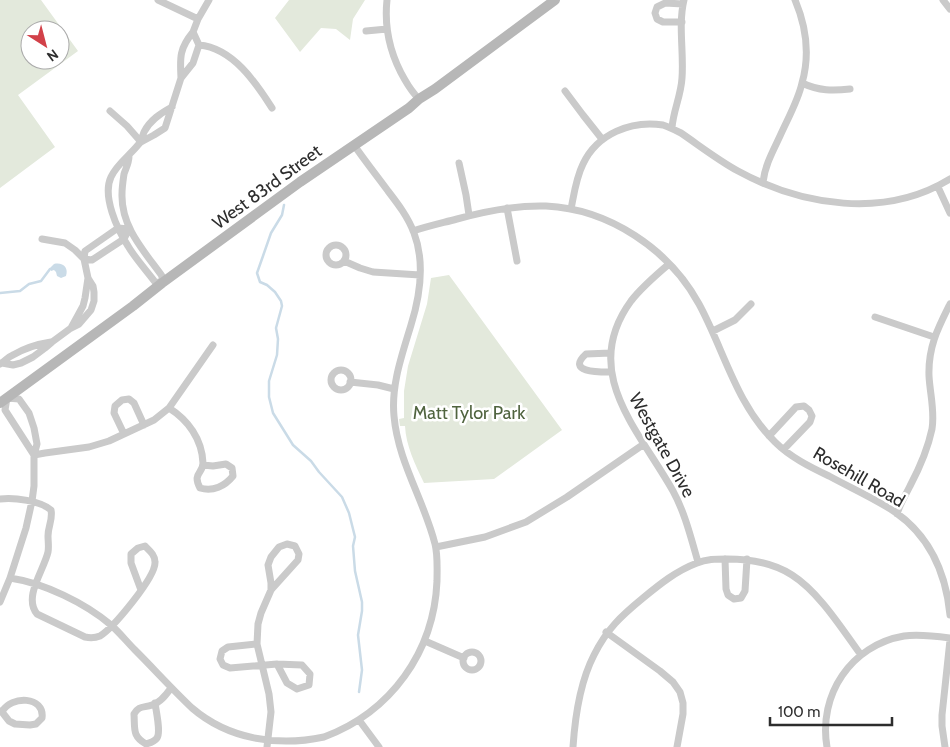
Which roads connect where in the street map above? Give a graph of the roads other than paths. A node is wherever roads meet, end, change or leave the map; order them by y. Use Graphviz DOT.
graph roads {
  1 [pos="158,0"];
  2 [pos="209,0"];
  3 [pos="387,0"];
  4 [pos="555,0"];
  5 [pos="795,0"];
  6 [pos="942,0"];
  7 [pos="684,2"];
  8 [pos="950,9"];
  9 [pos="198,18"];
  10 [pos="682,22"];
  11 [pos="387,29"];
  12 [pos="366,31"];
  13 [pos="193,32"];
  14 [pos="200,44"];
  15 [pos="181,78"];
  16 [pos="802,83"];
  17 [pos="850,89"];
  18 [pos="565,91"];
  19 [pos="419,99"];
  20 [pos="172,107"];
  21 [pos="272,108"];
  22 [pos="110,111"];
  23 [pos="672,128"];
  24 [pos="602,139"];
  25 [pos="141,142"];
  26 [pos="354,145"];
  27 [pos="129,156"];
  28 [pos="459,163"];
  29 [pos="950,179"];
  30 [pos="763,182"];
  31 [pos="938,187"];
  32 [pos="507,208"];
  33 [pos="571,209"];
  34 [pos="950,213"];
  35 [pos="469,215"];
  36 [pos="118,228"];
  37 [pos="129,230"];
  38 [pos="413,231"];
  39 [pos="42,239"];
  40 [pos="124,239"];
  41 [pos="84,260"];
  42 [pos="344,261"];
  43 [pos="517,261"];
  44 [pos="668,264"];
  45 [pos="420,275"];
  46 [pos="162,282"];
  47 [pos="750,304"];
  48 [pos="950,304"];
  49 [pos="875,317"];
  50 [pos="713,331"];
  51 [pos="934,337"];
  52 [pos="52,342"];
  53 [pos="213,346"];
  54 [pos="611,353"];
  55 [pos="1,363"];
  56 [pos="611,372"];
  57 [pos="350,382"];
  58 [pos="394,389"];
  59 [pos="4,401"];
  60 [pos="169,408"];
  61 [pos="144,425"];
  62 [pos="124,434"];
  63 [pos="769,436"];
  64 [pos="644,444"];
  65 [pos="784,449"];
  66 [pos="34,455"];
  67 [pos="203,464"];
  68 [pos="0,499"];
  69 [pos="32,501"];
  70 [pos="897,514"];
  71 [pos="436,547"];
  72 [pos="726,559"];
  73 [pos="747,559"];
  74 [pos="698,562"];
  75 [pos="10,578"];
  76 [pos="36,585"];
  77 [pos="141,590"];
  78 [pos="271,590"];
  79 [pos="0,602"];
  80 [pos="950,615"];
  81 [pos="112,626"];
  82 [pos="606,632"];
  83 [pos="425,641"];
  84 [pos="950,643"];
  85 [pos="257,644"];
  86 [pos="861,655"];
  87 [pos="464,658"];
  88 [pos="276,664"];
  89 [pos="262,666"];
  90 [pos="171,688"];
  91 [pos="155,704"];
  92 [pos="1,712"];
  93 [pos="359,720"];
  94 [pos="267,745"];
  95 [pos="379,747"];
  96 [pos="573,747"];
  97 [pos="677,747"];
  98 [pos="827,747"];
  99 [pos="945,747"];
  1 -- 9 [label="street"];
  2 -- 9 [label="street"];
  3 -- 11 [label="street"];
  4 -- 19 [label="street, West 83rd Street"];
  5 -- 16 [label="street"];
  6 -- 8 [label="street"];
  7 -- 10 [label="street"];
  7 -- 10 [label="street"];
  9 -- 13 [label="street"];
  10 -- 23 [label="street"];
  11 -- 12 [label="street"];
  11 -- 19 [label="street"];
  13 -- 14 [label="street"];
  13 -- 15 [label="street"];
  14 -- 15 [label="street"];
  14 -- 21 [label="street"];
  15 -- 20 [label="street"];
  16 -- 17 [label="street"];
  16 -- 30 [label="street"];
  18 -- 24 [label="street"];
  19 -- 26 [label="street, West 83rd Street"];
  20 -- 25 [label="street"];
  20 -- 25 [label="street"];
  22 -- 25 [label="street"];
  23 -- 24 [label="street"];
  23 -- 30 [label="street"];
  24 -- 33 [label="street"];
  25 -- 27 [label="street"];
  26 -- 38 [label="street"];
  26 -- 46 [label="street, West 83rd Street"];
  27 -- 36 [label="street"];
  27 -- 37 [label="street"];
  28 -- 35 [label="street"];
  29 -- 31 [label="street"];
  30 -- 31 [label="street"];
  31 -- 34 [label="street"];
  32 -- 33 [label="street, Rosehill Road"];
  32 -- 35 [label="street, Rosehill Road"];
  32 -- 43 [label="street"];
  33 -- 44 [label="street, Rosehill Road"];
  35 -- 38 [label="street, Rosehill Road"];
  36 -- 37 [label="street"];
  36 -- 40 [label="street"];
  36 -- 41 [label="street"];
  37 -- 40 [label="street"];
  37 -- 46 [label="street"];
  38 -- 45 [label="street"];
  39 -- 41 [label="street"];
  40 -- 41 [label="street"];
  40 -- 46 [label="street"];
  41 -- 52 [label="street"];
  42 -- 45 [label="street"];
  44 -- 50 [label="street, Rosehill Road"];
  44 -- 54 [label="street, Westgate Drive"];
  45 -- 58 [label="street"];
  46 -- 59 [label="street, West 83rd Street"];
  47 -- 50 [label="street"];
  48 -- 51 [label="street"];
  49 -- 51 [label="street"];
  50 -- 63 [label="street, Rosehill Road"];
  51 -- 70 [label="street"];
  52 -- 55 [label="street"];
  52 -- 55 [label="street"];
  53 -- 60 [label="street"];
  54 -- 56 [label="street, Westgate Drive"];
  54 -- 56 [label="street"];
  56 -- 64 [label="street, Westgate Drive"];
  57 -- 58 [label="street"];
  58 -- 71 [label="street"];
  59 -- 66 [label="street"];
  59 -- 66 [label="street"];
  60 -- 61 [label="street"];
  60 -- 67 [label="street"];
  61 -- 62 [label="street"];
  61 -- 62 [label="street"];
  62 -- 66 [label="street"];
  63 -- 65 [label="street, Rosehill Road"];
  63 -- 65 [label="street, Rosehill Road"];
  64 -- 71 [label="street"];
  64 -- 74 [label="street, Westgate Drive"];
  65 -- 70 [label="street, Rosehill Road"];
  66 -- 69 [label="street"];
  67 -- 67 [label="street"];
  68 -- 69 [label="street"];
  69 -- 75 [label="street"];
  69 -- 76 [label="street"];
  70 -- 80 [label="street, Rosehill Road"];
  71 -- 83 [label="street"];
  72 -- 73 [label="street"];
  72 -- 73 [label="street"];
  72 -- 74 [label="street"];
  73 -- 86 [label="street"];
  74 -- 82 [label="street"];
  75 -- 76 [label="street"];
  75 -- 79 [label="street"];
  76 -- 81 [label="street"];
  76 -- 81 [label="street"];
  77 -- 77 [label="street"];
  77 -- 81 [label="street"];
  78 -- 78 [label="street"];
  78 -- 85 [label="street"];
  81 -- 90 [label="street"];
  82 -- 96 [label="street"];
  82 -- 97 [label="street"];
  83 -- 87 [label="street"];
  83 -- 93 [label="street"];
  84 -- 86 [label="street"];
  84 -- 99 [label="street"];
  85 -- 89 [label="street"];
  85 -- 89 [label="street"];
  86 -- 98 [label="street"];
  88 -- 88 [label="street"];
  88 -- 89 [label="street"];
  89 -- 94 [label="street"];
  90 -- 91 [label="street"];
  90 -- 94 [label="street"];
  91 -- 91 [label="street"];
  92 -- 92 [label="street"];
  93 -- 94 [label="street"];
  93 -- 95 [label="street"];
}
